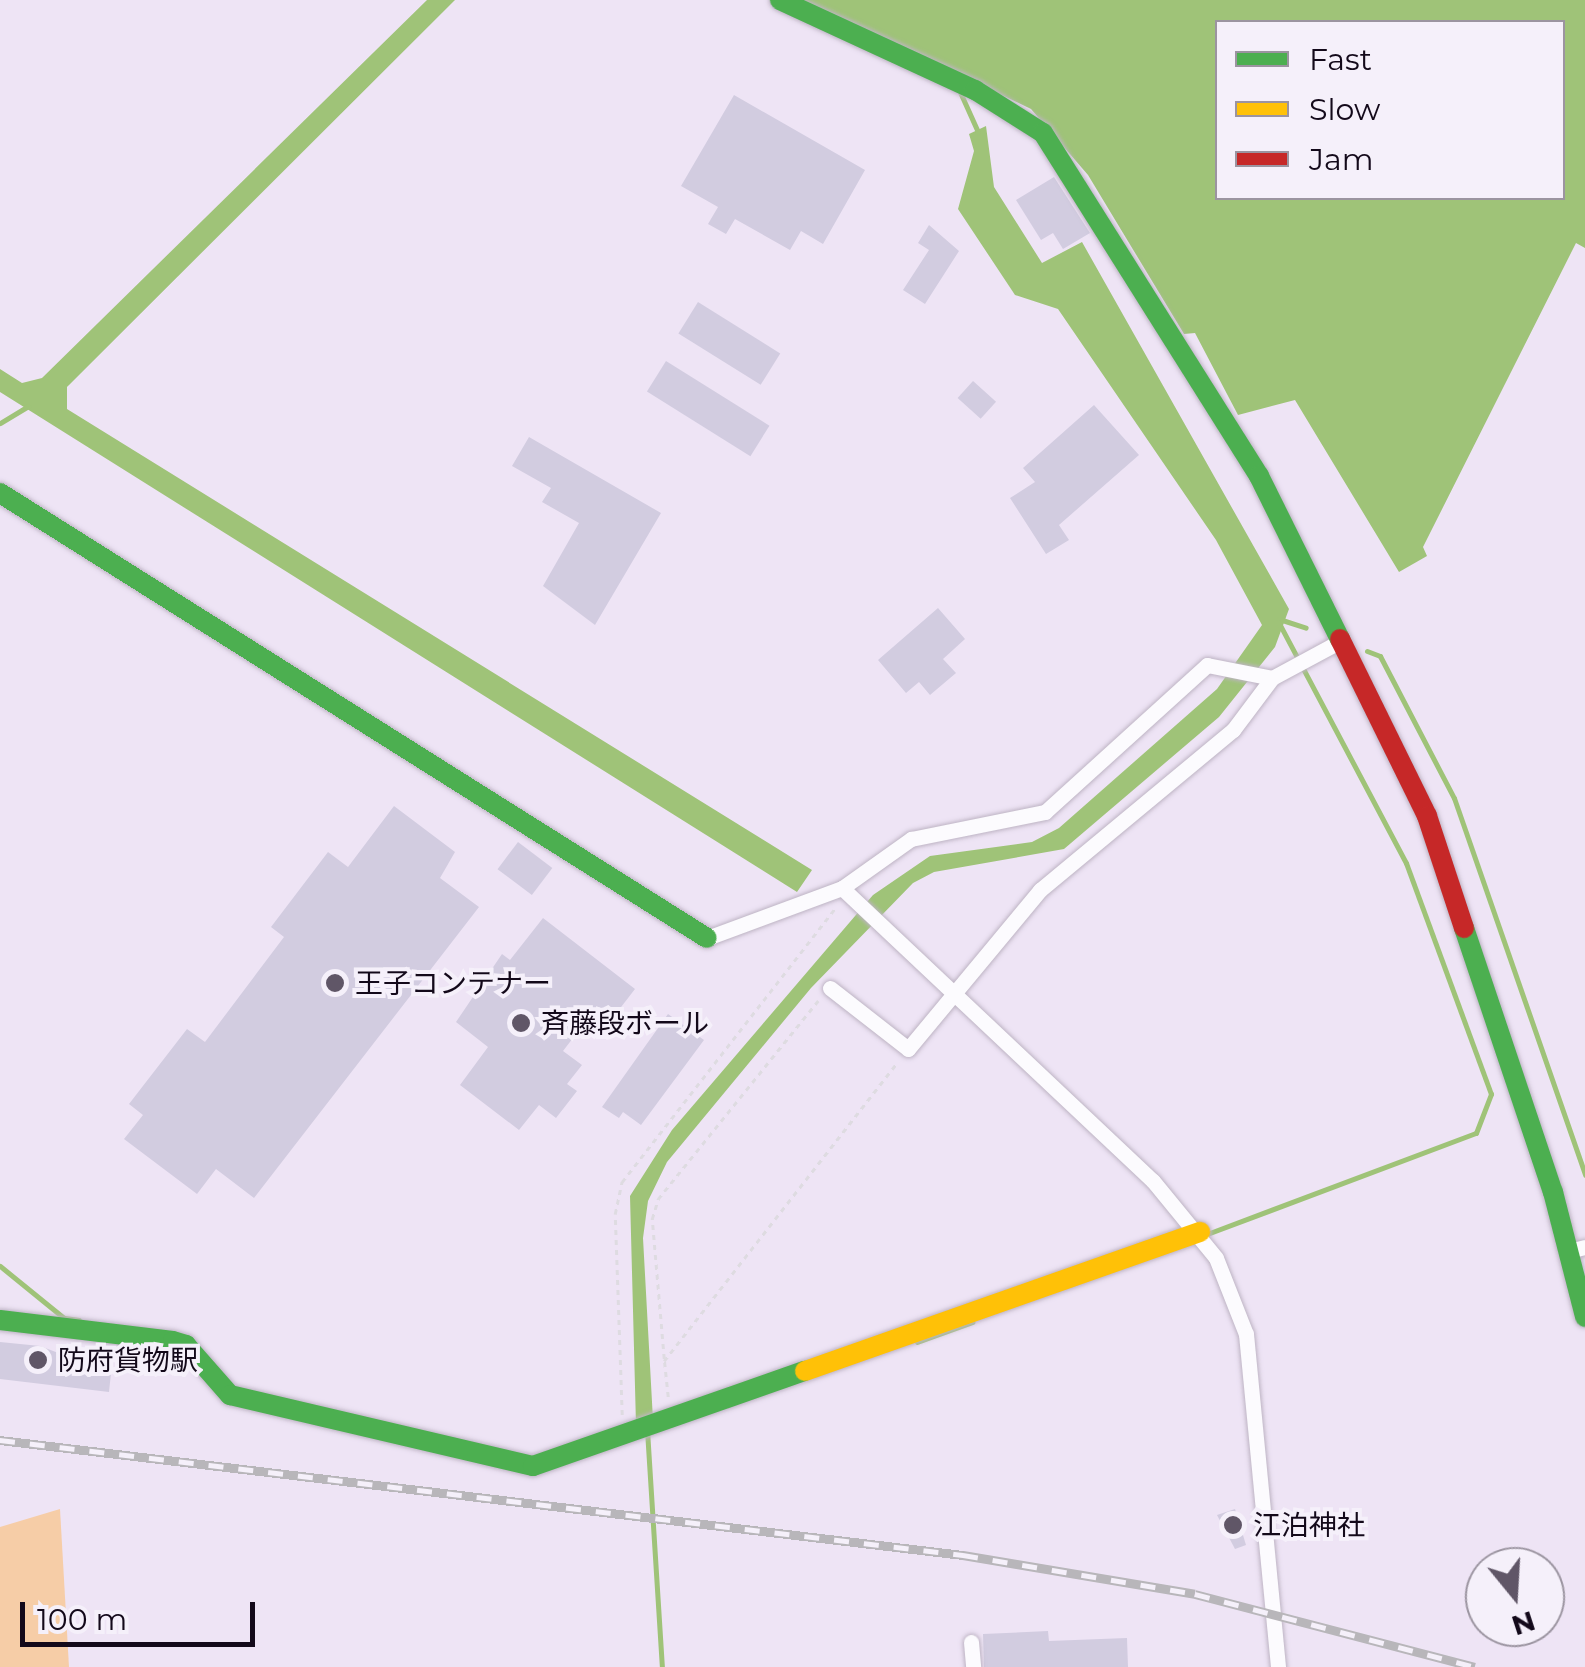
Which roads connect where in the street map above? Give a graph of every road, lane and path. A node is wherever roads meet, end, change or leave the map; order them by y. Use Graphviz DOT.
graph roads {
  1 [pos="780,0"];
  2 [pos="0,493"];
  3 [pos="1337,643"];
  4 [pos="1272,676"];
  5 [pos="848,896"];
  6 [pos="707,938"];
  7 [pos="830,988"];
  8 [pos="950,995"];
  9 [pos="908,1049"];
  10 [pos="1200,1232"];
  11 [pos="1577,1249"];
  12 [pos="1585,1317"];
  13 [pos="0,1320"];
  14 [pos="664,1361"];
  15 [pos="667,1420"];
  16 [pos="625,1436"];
  17 [pos="972,1642"];
  18 [pos="973,1667"];
  19 [pos="1278,1667"];
  1 -- 3 [label="street"];
  2 -- 6 [label="street"];
  3 -- 4 [label="street"];
  3 -- 11 [label="street"];
  4 -- 5 [label="street"];
  4 -- 8 [label="street"];
  5 -- 6 [label="street"];
  5 -- 8 [label="street"];
  5 -- 16 [label="path"];
  7 -- 9 [label="street"];
  7 -- 14 [label="path"];
  8 -- 9 [label="street"];
  8 -- 10 [label="street"];
  9 -- 14 [label="path"];
  10 -- 15 [label="street"];
  10 -- 19 [label="street"];
  11 -- 12 [label="street"];
  13 -- 16 [label="street"];
  14 -- 15 [label="path"];
  15 -- 16 [label="street"];
  17 -- 18 [label="street"];
}
